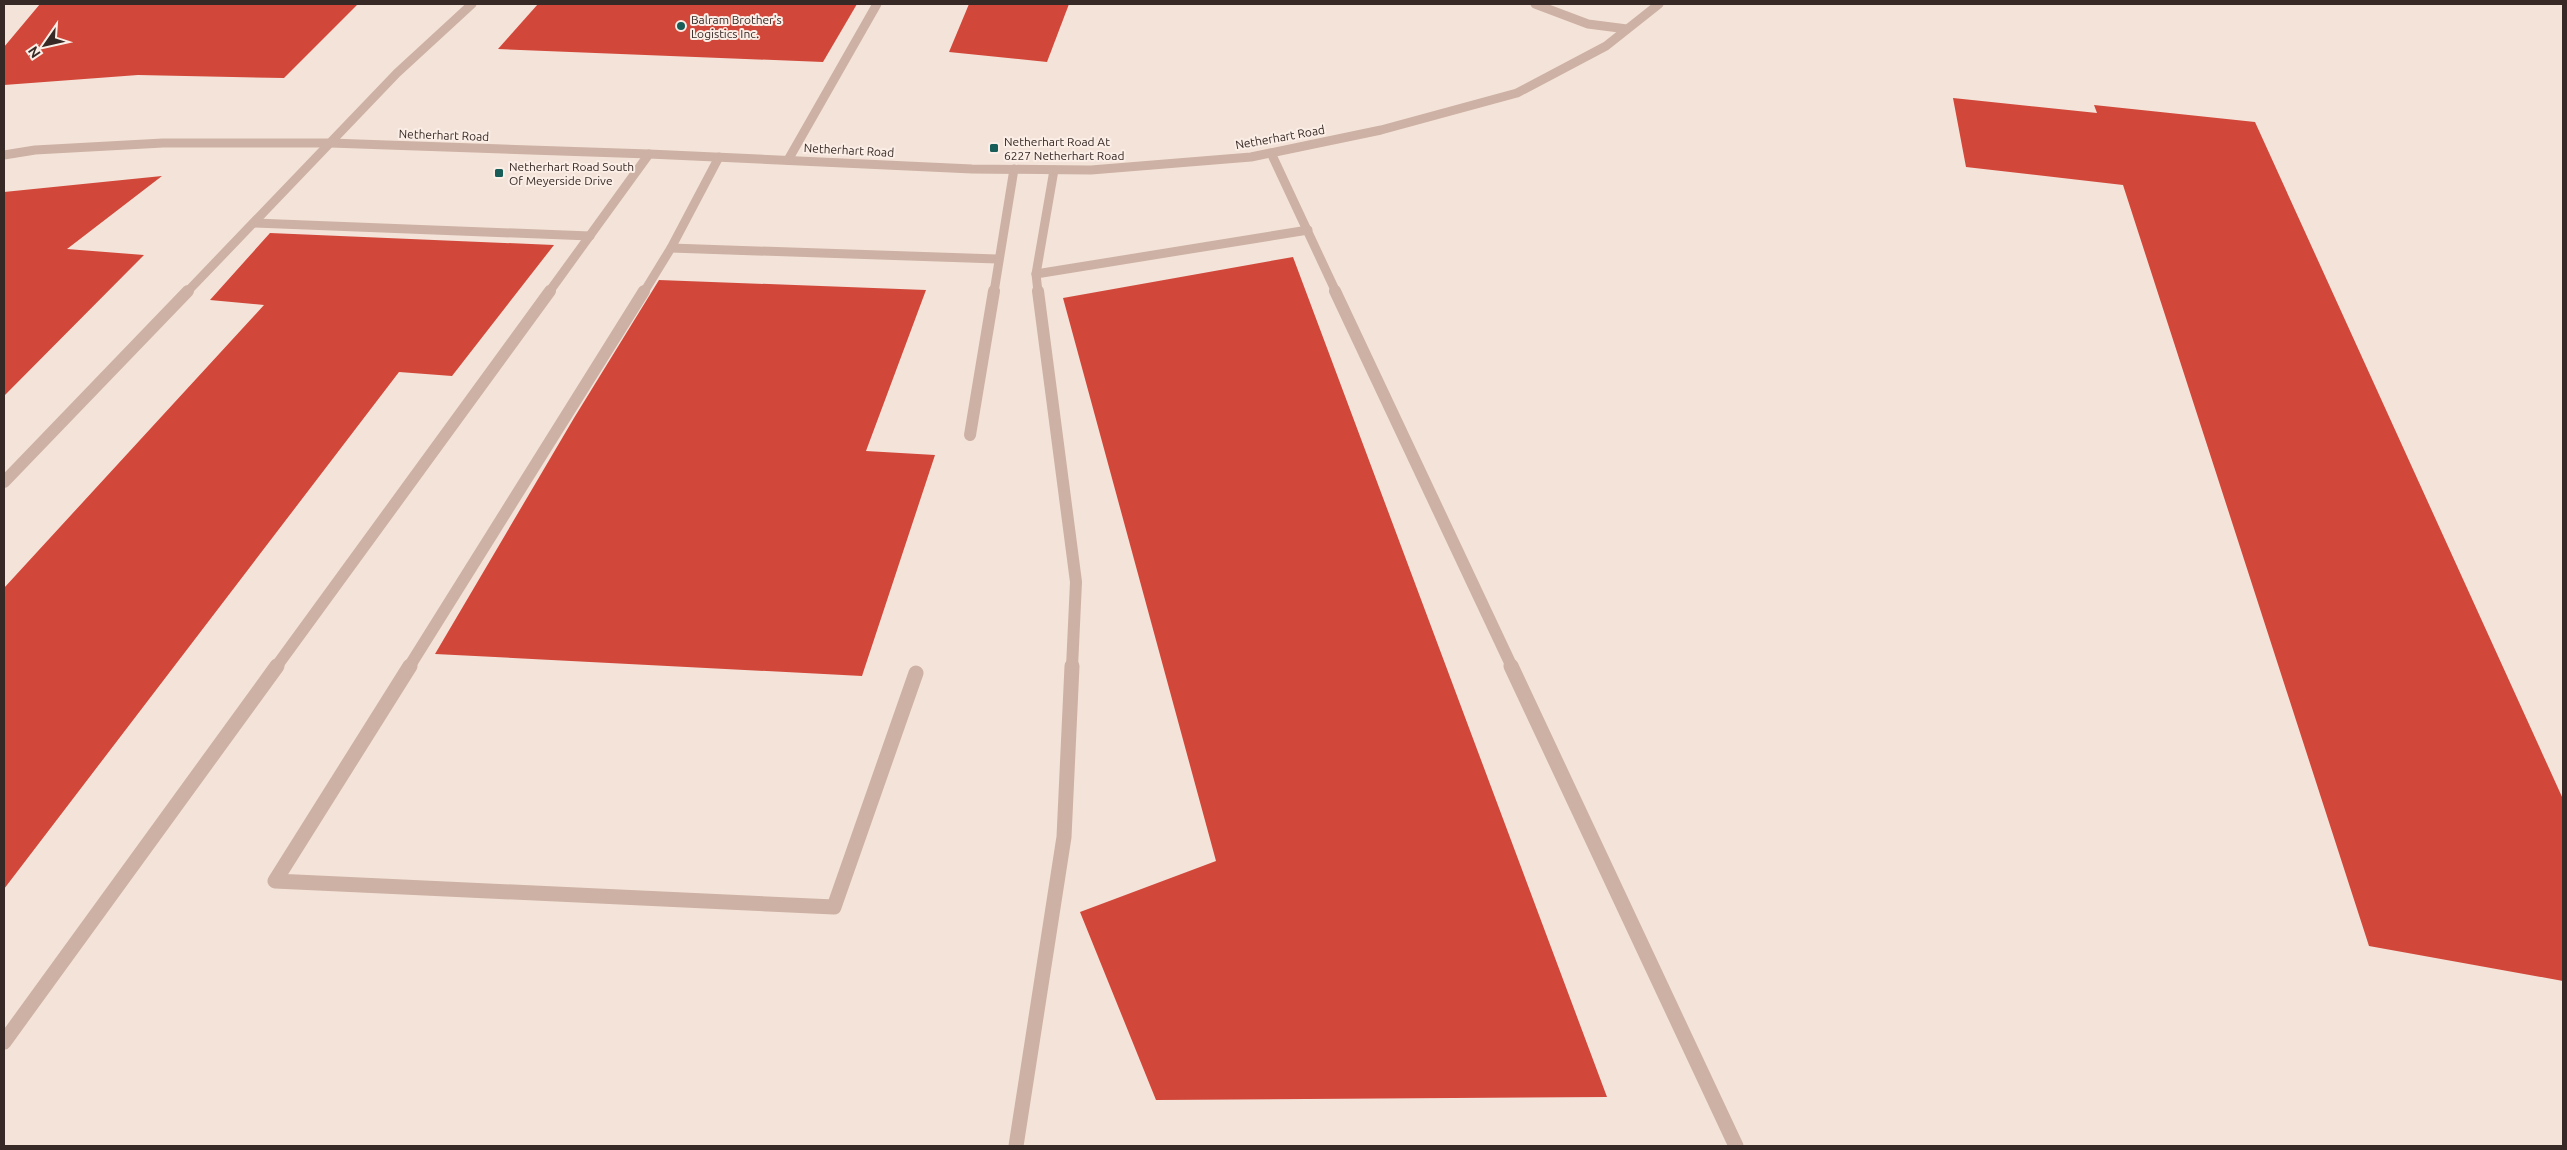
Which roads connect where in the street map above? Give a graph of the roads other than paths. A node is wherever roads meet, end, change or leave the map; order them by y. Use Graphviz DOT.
graph roads {
  1 [pos="472,4"];
  2 [pos="876,4"];
  3 [pos="1535,4"];
  4 [pos="1659,4"];
  5 [pos="1627,29"];
  6 [pos="330,143"];
  7 [pos="1271,153"];
  8 [pos="649,154"];
  9 [pos="4,155"];
  10 [pos="719,157"];
  11 [pos="788,160"];
  12 [pos="1014,169"];
  13 [pos="1054,170"];
  14 [pos="255,223"];
  15 [pos="1308,230"];
  16 [pos="590,236"];
  17 [pos="671,248"];
  18 [pos="997,259"];
  19 [pos="1036,274"];
  20 [pos="970,434"];
  21 [pos="4,482"];
  22 [pos="916,672"];
  23 [pos="4,1042"];
  24 [pos="1016,1146"];
  25 [pos="1736,1146"];
  1 -- 6 [label="street"];
  2 -- 11 [label="street"];
  3 -- 5 [label="street"];
  4 -- 5 [label="street, Netherhart Road"];
  5 -- 7 [label="street, Netherhart Road"];
  6 -- 8 [label="street, Netherhart Road"];
  6 -- 9 [label="street, Netherhart Road"];
  6 -- 14 [label="street"];
  7 -- 13 [label="street, Netherhart Road"];
  7 -- 15 [label="street"];
  8 -- 10 [label="street, Netherhart Road"];
  8 -- 16 [label="street"];
  10 -- 11 [label="street, Netherhart Road"];
  10 -- 17 [label="street"];
  11 -- 12 [label="street, Netherhart Road"];
  12 -- 13 [label="street, Netherhart Road"];
  12 -- 18 [label="street"];
  13 -- 19 [label="street"];
  14 -- 16 [label="street"];
  14 -- 21 [label="street"];
  15 -- 19 [label="street"];
  15 -- 25 [label="street"];
  16 -- 23 [label="street"];
  17 -- 18 [label="street"];
  17 -- 22 [label="street"];
  18 -- 20 [label="street"];
  19 -- 24 [label="street"];
}
